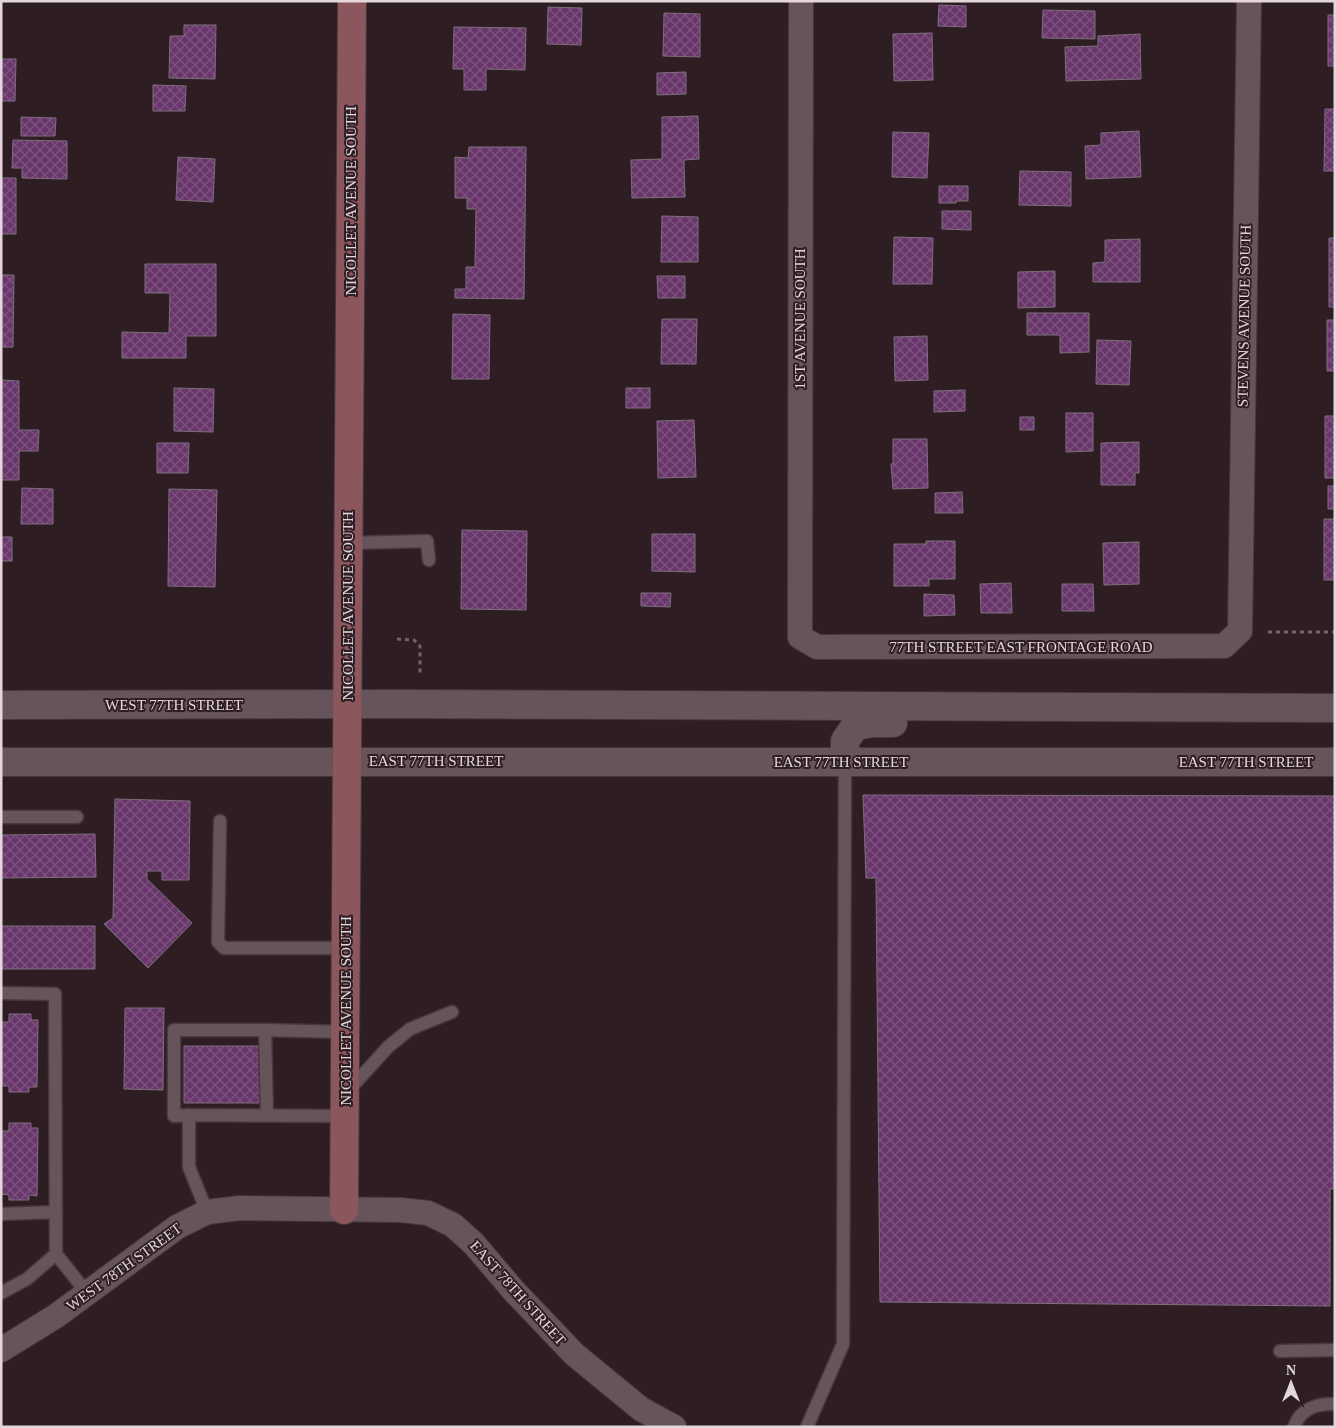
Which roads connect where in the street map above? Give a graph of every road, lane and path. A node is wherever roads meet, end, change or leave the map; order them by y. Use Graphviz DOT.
graph roads {
  1 [pos="352,1"];
  2 [pos="801,1"];
  3 [pos="1248,1"];
  4 [pos="349,543"];
  5 [pos="428,560"];
  6 [pos="1240,632"];
  7 [pos="1335,632"];
  8 [pos="800,637"];
  9 [pos="397,639"];
  10 [pos="420,679"];
  11 [pos="348,704"];
  12 [pos="1,705"];
  13 [pos="1200,708"];
  14 [pos="1335,708"];
  15 [pos="347,761"];
  16 [pos="1,762"];
  17 [pos="845,762"];
  18 [pos="1335,762"];
  19 [pos="1,817"];
  20 [pos="77,817"];
  21 [pos="220,821"];
  22 [pos="346,948"];
  23 [pos="1,993"];
  24 [pos="452,1012"];
  25 [pos="265,1030"];
  26 [pos="346,1032"];
  27 [pos="345,1105"];
  28 [pos="189,1115"];
  29 [pos="267,1116"];
  30 [pos="344,1210"];
  31 [pos="56,1212"];
  32 [pos="207,1212"];
  33 [pos="1,1214"];
  34 [pos="56,1254"];
  35 [pos="1,1293"];
  36 [pos="87,1293"];
  37 [pos="1,1350"];
  38 [pos="1335,1350"];
  39 [pos="1280,1352"];
  40 [pos="1335,1404"];
  41 [pos="674,1427"];
  42 [pos="807,1427"];
  43 [pos="1294,1427"];
  1 -- 4 [label="main road, NICOLLET AVENUE SOUTH"];
  2 -- 8 [label="street, 1ST AVENUE SOUTH"];
  3 -- 6 [label="street, STEVENS AVENUE SOUTH"];
  4 -- 5 [label="lane"];
  4 -- 11 [label="main road, NICOLLET AVENUE SOUTH"];
  6 -- 7 [label="path"];
  6 -- 8 [label="street, 77TH STREET EAST FRONTAGE ROAD"];
  9 -- 10 [label="path"];
  11 -- 12 [label="street, WEST 77TH STREET"];
  11 -- 13 [label="street"];
  11 -- 15 [label="main road, NICOLLET AVENUE SOUTH"];
  13 -- 14 [label="street"];
  13 -- 17 [label="street"];
  15 -- 16 [label="street"];
  15 -- 17 [label="street, EAST 77TH STREET"];
  15 -- 22 [label="main road, NICOLLET AVENUE SOUTH"];
  17 -- 18 [label="street, EAST 77TH STREET"];
  17 -- 42 [label="lane"];
  19 -- 20 [label="lane"];
  21 -- 22 [label="lane"];
  22 -- 26 [label="main road, NICOLLET AVENUE SOUTH"];
  23 -- 31 [label="lane"];
  24 -- 27 [label="lane"];
  25 -- 26 [label="lane"];
  25 -- 28 [label="lane"];
  25 -- 29 [label="lane"];
  26 -- 27 [label="main road, NICOLLET AVENUE SOUTH"];
  27 -- 29 [label="lane"];
  27 -- 30 [label="main road, NICOLLET AVENUE SOUTH"];
  28 -- 29 [label="lane"];
  28 -- 32 [label="lane"];
  30 -- 32 [label="street, WEST 78TH STREET"];
  30 -- 41 [label="street, EAST 78TH STREET"];
  31 -- 33 [label="lane"];
  31 -- 34 [label="lane"];
  32 -- 36 [label="street, WEST 78TH STREET"];
  34 -- 35 [label="lane"];
  34 -- 36 [label="lane"];
  36 -- 37 [label="street, WEST 78TH STREET"];
  38 -- 39 [label="lane"];
  40 -- 43 [label="lane"];
}
